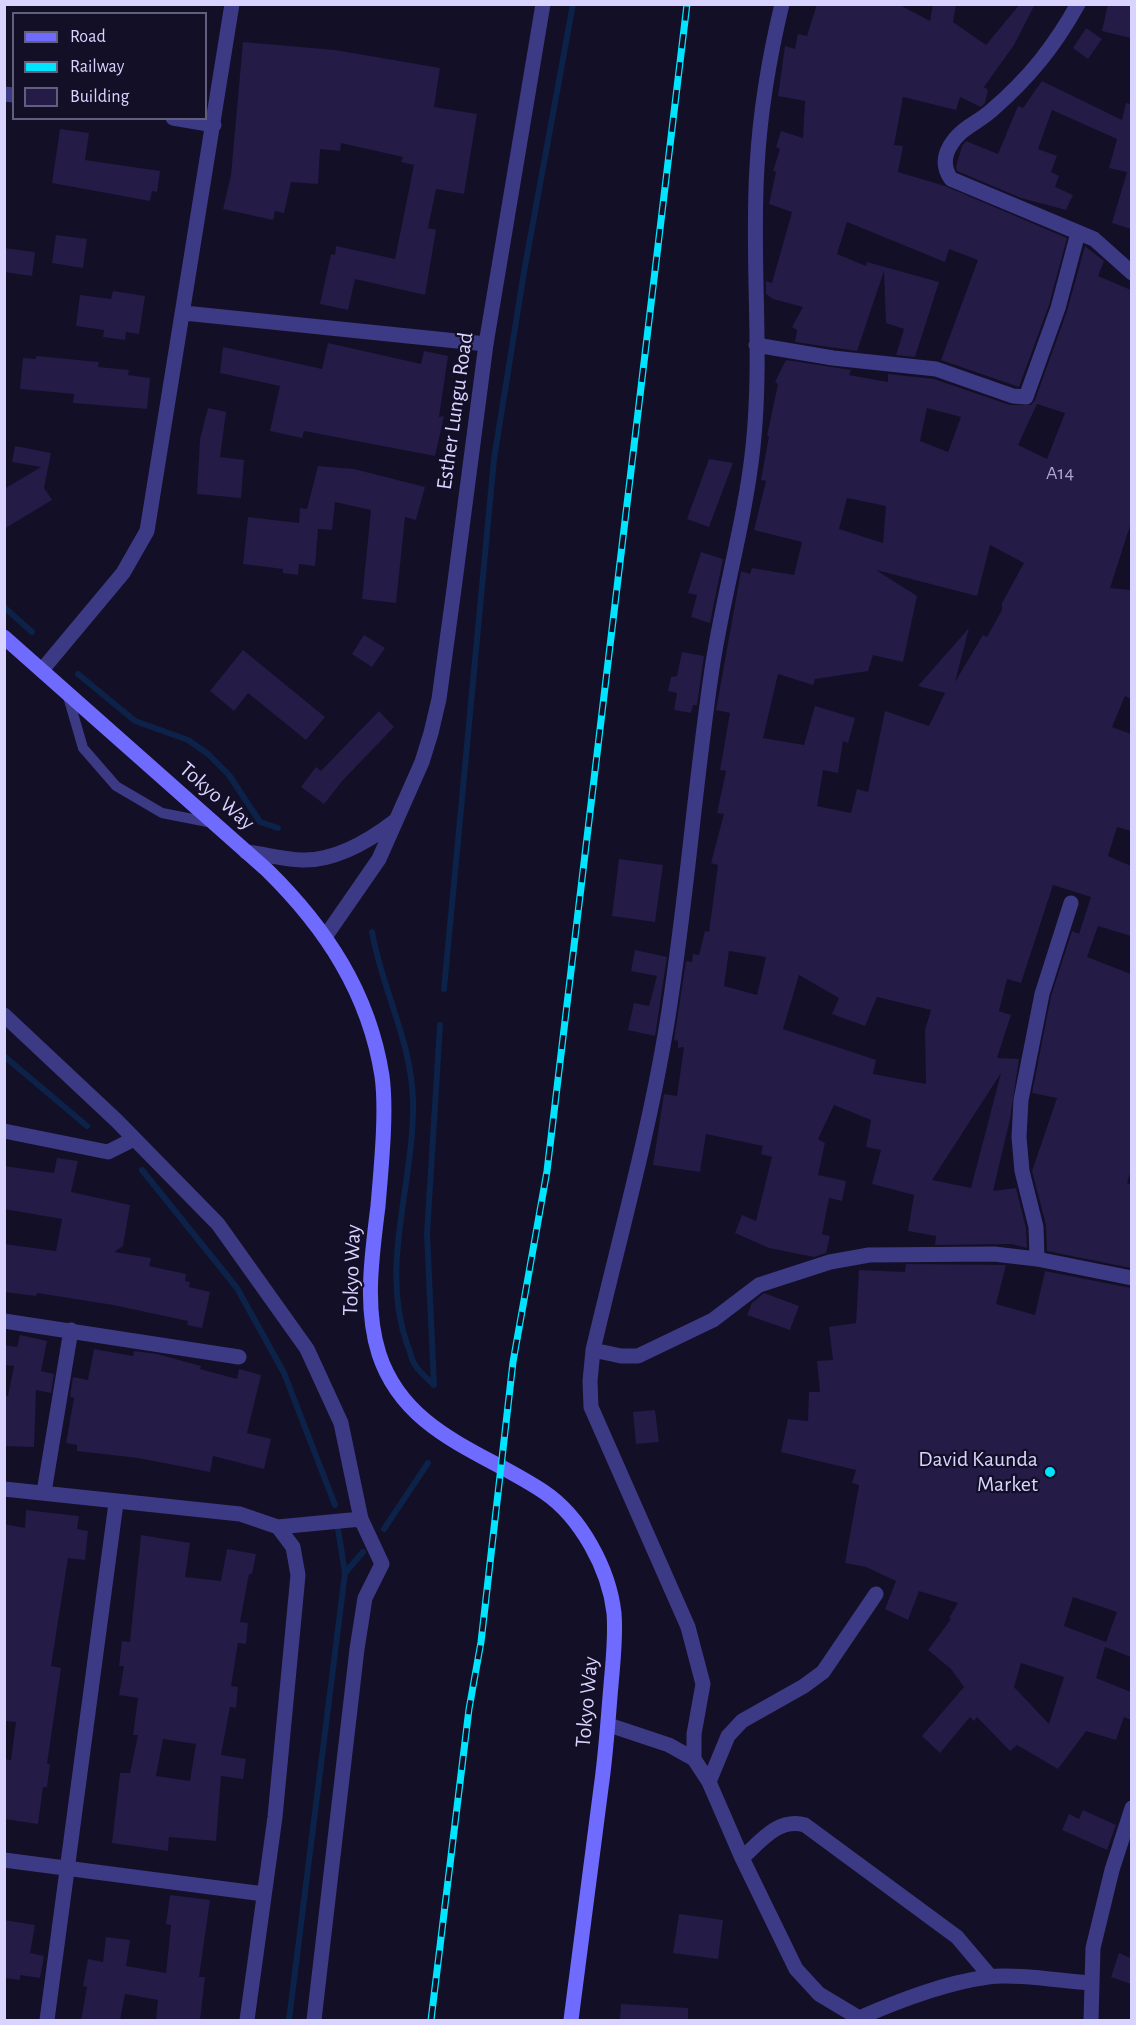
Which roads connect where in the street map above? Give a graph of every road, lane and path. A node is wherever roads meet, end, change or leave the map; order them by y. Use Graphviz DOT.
graph roads {
  1 [pos="232,4"];
  2 [pos="543,4"];
  3 [pos="782,4"];
  4 [pos="1078,4"];
  5 [pos="185,120"];
  6 [pos="214,125"];
  7 [pos="1078,233"];
  8 [pos="1131,273"];
  9 [pos="184,313"];
  10 [pos="486,344"];
  11 [pos="756,345"];
  12 [pos="4,637"];
  13 [pos="42,670"];
  14 [pos="66,692"];
  15 [pos="398,819"];
  16 [pos="213,824"];
  17 [pos="246,852"];
  18 [pos="1071,903"];
  19 [pos="326,937"];
  20 [pos="4,1015"];
  21 [pos="4,1131"];
  22 [pos="134,1139"];
  23 [pos="1037,1259"];
  24 [pos="1131,1278"];
  25 [pos="4,1321"];
  26 [pos="71,1330"];
  27 [pos="593,1350"];
  28 [pos="239,1357"];
  29 [pos="4,1489"];
  30 [pos="44,1492"];
  31 [pos="116,1503"];
  32 [pos="362,1519"];
  33 [pos="278,1527"];
  34 [pos="876,1594"];
  35 [pos="609,1725"];
  36 [pos="694,1759"];
  37 [pos="709,1782"];
  38 [pos="1131,1808"];
  39 [pos="742,1858"];
  40 [pos="4,1860"];
  41 [pos="69,1869"];
  42 [pos="264,1894"];
  43 [pos="990,1976"];
  44 [pos="1090,1983"];
  45 [pos="47,2020"];
  46 [pos="247,2020"];
  47 [pos="314,2020"];
  48 [pos="571,2020"];
  49 [pos="860,2020"];
  50 [pos="1091,2020"];
  1 -- 6 [label="street"];
  2 -- 10 [label="street, Esther Lungu Road"];
  3 -- 11 [label="street"];
  4 -- 7 [label="street"];
  5 -- 6 [label="street"];
  6 -- 9 [label="street"];
  7 -- 8 [label="street"];
  7 -- 11 [label="street"];
  9 -- 10 [label="street"];
  9 -- 13 [label="street"];
  10 -- 15 [label="street, Esther Lungu Road"];
  11 -- 27 [label="street"];
  12 -- 13 [label="main road, Tokyo Way"];
  13 -- 14 [label="main road, Tokyo Way"];
  14 -- 16 [label="main road, Tokyo Way"];
  14 -- 16 [label="lane"];
  15 -- 17 [label="street, Esther Lungu Road"];
  15 -- 19 [label="street, Esther Lungu Road"];
  16 -- 17 [label="main road, Tokyo Way"];
  17 -- 19 [label="main road, Tokyo Way"];
  18 -- 23 [label="street"];
  19 -- 35 [label="main road, Tokyo Way"];
  20 -- 22 [label="street"];
  21 -- 22 [label="street"];
  22 -- 32 [label="street"];
  23 -- 24 [label="street"];
  23 -- 27 [label="street"];
  25 -- 26 [label="street"];
  26 -- 28 [label="street"];
  26 -- 30 [label="street"];
  27 -- 36 [label="street"];
  29 -- 30 [label="street"];
  30 -- 31 [label="street"];
  31 -- 33 [label="street"];
  31 -- 41 [label="street"];
  32 -- 33 [label="street"];
  32 -- 47 [label="street"];
  33 -- 42 [label="street"];
  34 -- 37 [label="street"];
  35 -- 36 [label="street"];
  35 -- 48 [label="main road, Tokyo Way"];
  36 -- 37 [label="street"];
  37 -- 39 [label="street"];
  38 -- 44 [label="street"];
  39 -- 43 [label="street"];
  39 -- 49 [label="street"];
  40 -- 41 [label="street"];
  41 -- 42 [label="street"];
  41 -- 45 [label="street"];
  42 -- 46 [label="street"];
  43 -- 44 [label="street"];
  43 -- 49 [label="street"];
  44 -- 50 [label="street"];
}
